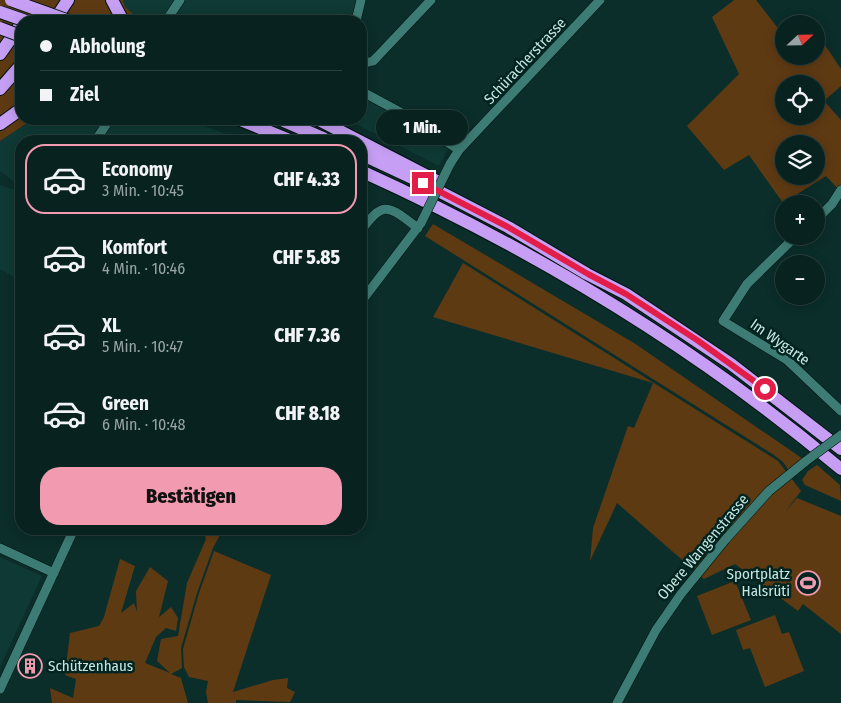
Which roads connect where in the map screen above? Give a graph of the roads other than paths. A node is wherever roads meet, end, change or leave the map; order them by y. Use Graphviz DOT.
graph roads {
  1 [pos="9,0"];
  2 [pos="20,0"];
  3 [pos="38,0"];
  4 [pos="68,0"];
  5 [pos="112,0"];
  6 [pos="180,0"];
  7 [pos="361,0"];
  8 [pos="431,0"];
  9 [pos="600,0"];
  10 [pos="0,11"];
  11 [pos="28,15"];
  12 [pos="52,15"];
  13 [pos="58,15"];
  14 [pos="120,15"];
  15 [pos="170,15"];
  16 [pos="357,15"];
  17 [pos="15,18"];
  18 [pos="0,28"];
  19 [pos="15,33"];
  20 [pos="15,34"];
  21 [pos="0,54"];
  22 [pos="367,62"];
  23 [pos="15,72"];
  24 [pos="0,89"];
  25 [pos="367,94"];
  26 [pos="15,114"];
  27 [pos="0,124"];
  28 [pos="253,125"];
  29 [pos="293,125"];
  30 [pos="311,125"];
  31 [pos="331,125"];
  32 [pos="277,135"];
  33 [pos="304,135"];
  34 [pos="316,135"];
  35 [pos="350,135"];
  36 [pos="367,144"];
  37 [pos="459,150"];
  38 [pos="367,157"];
  39 [pos="367,175"];
  40 [pos="841,190"];
  41 [pos="825,211"];
  42 [pos="367,223"];
  43 [pos="420,225"];
  44 [pos="787,245"];
  45 [pos="367,294"];
  46 [pos="626,294"];
  47 [pos="841,411"];
  48 [pos="841,435"];
  49 [pos="841,449"];
  50 [pos="841,469"];
  51 [pos="71,535"];
  52 [pos="0,548"];
  53 [pos="54,573"];
  54 [pos="0,689"];
  55 [pos="618,703"];
  1 -- 10 [label="highway"];
  1 -- 12 [label="highway, bridge"];
  2 -- 18 [label="highway"];
  3 -- 11 [label="highway"];
  4 -- 13 [label="highway"];
  5 -- 14 [label="highway"];
  6 -- 15 [label="street"];
  7 -- 16 [label="street"];
  8 -- 22 [label="street"];
  9 -- 37 [label="street, Schüracherstrasse"];
  10 -- 17 [label="highway, bridge"];
  18 -- 20 [label="highway, bridge"];
  19 -- 21 [label="highway"];
  23 -- 24 [label="highway"];
  25 -- 37 [label="street"];
  26 -- 27 [label="highway"];
  28 -- 32 [label="highway"];
  29 -- 34 [label="highway, bridge"];
  30 -- 33 [label="street"];
  31 -- 35 [label="highway"];
  36 -- 46 [label="highway"];
  37 -- 43 [label="street, Schüracherstrasse, bridge"];
  38 -- 46 [label="highway"];
  39 -- 50 [label="highway"];
  40 -- 41 [label="street"];
  42 -- 43 [label="street"];
  43 -- 45 [label="street"];
  44 -- 47 [label="street, Im Wygarte"];
  46 -- 49 [label="highway"];
  48 -- 55 [label="street, Obere Wangenstrasse, bridge"];
  51 -- 53 [label="street"];
  52 -- 53 [label="street"];
  53 -- 54 [label="street"];
}
